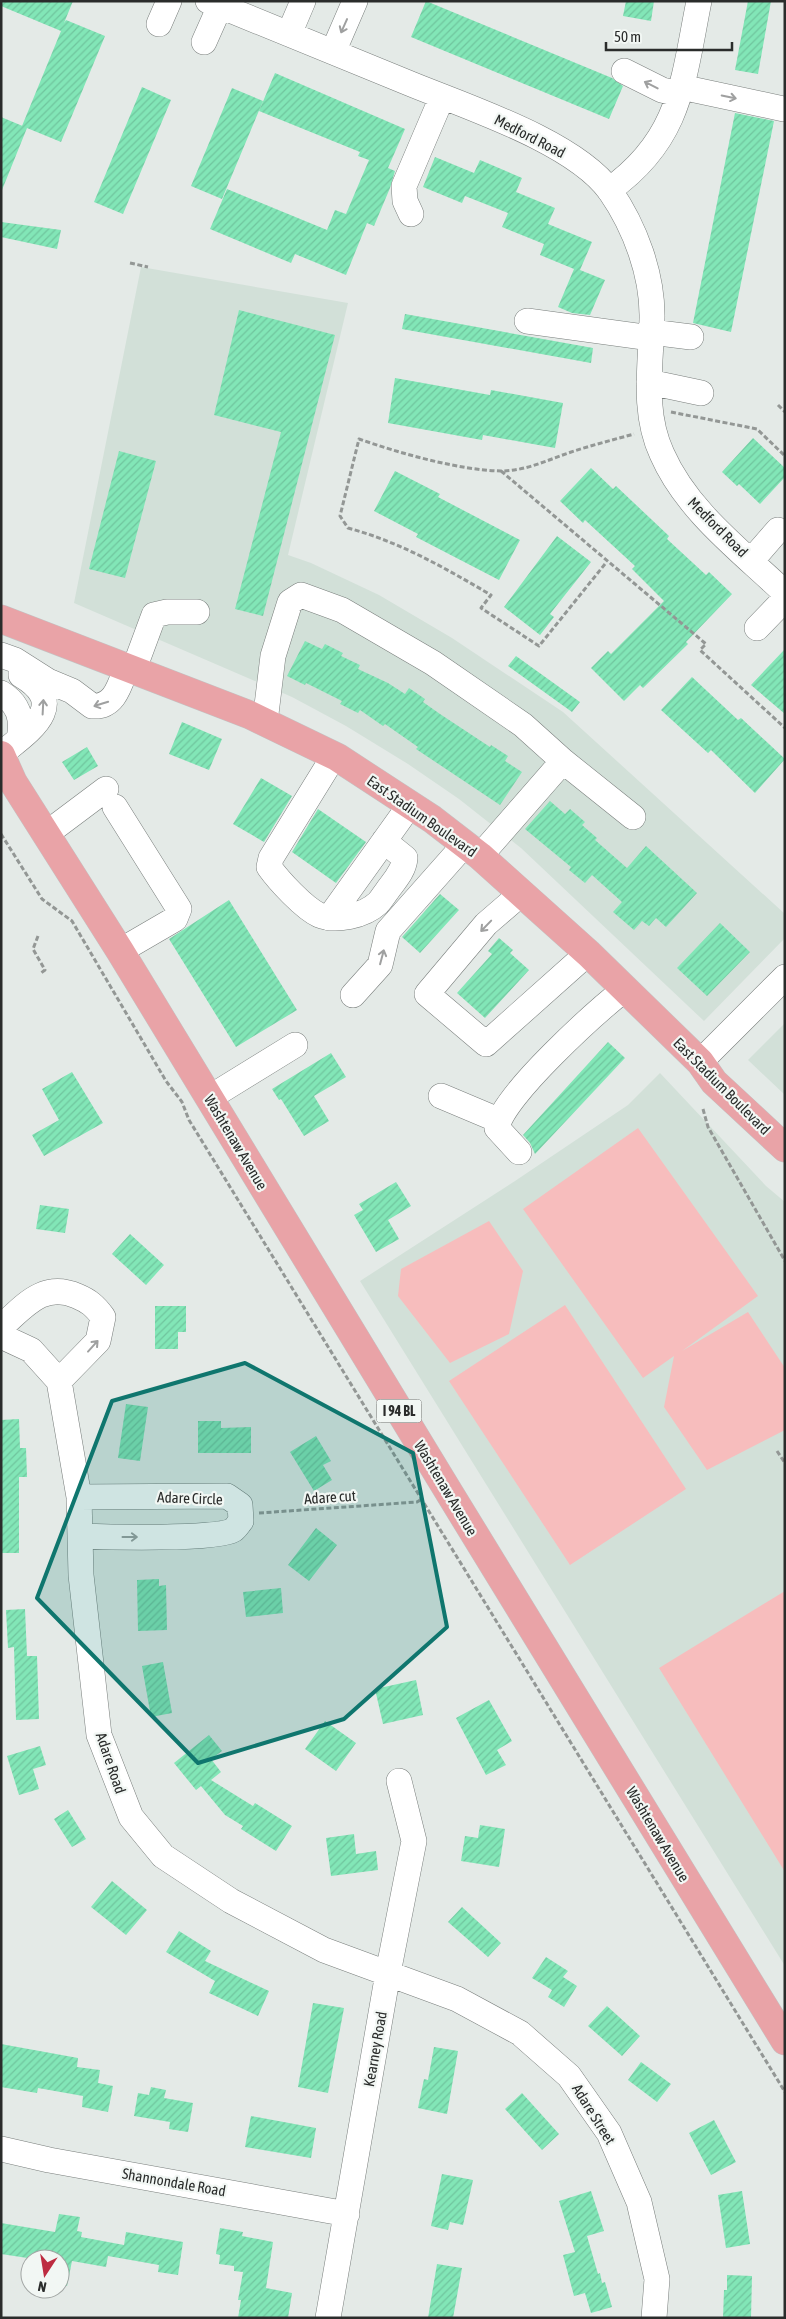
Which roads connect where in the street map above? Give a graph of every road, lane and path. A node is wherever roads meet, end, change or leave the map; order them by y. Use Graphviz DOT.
graph roads {
  1 [pos="169,1"];
  2 [pos="303,1"];
  3 [pos="355,1"];
  4 [pos="699,1"];
  5 [pos="214,4"];
  6 [pos="159,24"];
  7 [pos="289,34"];
  8 [pos="204,42"];
  9 [pos="333,52"];
  10 [pos="624,71"];
  11 [pos="680,90"];
  12 [pos="442,97"];
  13 [pos="784,110"];
  14 [pos="609,190"];
  15 [pos="411,214"];
  16 [pos="130,263"];
  17 [pos="148,267"];
  18 [pos="527,321"];
  19 [pos="651,335"];
  20 [pos="690,336"];
  21 [pos="649,382"];
  22 [pos="702,393"];
  23 [pos="778,405"];
  24 [pos="671,412"];
  25 [pos="785,412"];
  26 [pos="634,434"];
  27 [pos="785,456"];
  28 [pos="501,471"];
  29 [pos="778,530"];
  30 [pos="751,561"];
  31 [pos="604,564"];
  32 [pos="785,593"];
  33 [pos="785,599"];
  34 [pos="197,612"];
  35 [pos="2,619"];
  36 [pos="757,628"];
  37 [pos="1,655"];
  38 [pos="1,664"];
  39 [pos="130,668"];
  40 [pos="24,677"];
  41 [pos="48,681"];
  42 [pos="1,693"];
  43 [pos="265,722"];
  44 [pos="785,728"];
  45 [pos="7,750"];
  46 [pos="334,756"];
  47 [pos="563,761"];
  48 [pos="7,776"];
  49 [pos="410,805"];
  50 [pos="633,817"];
  51 [pos="1,834"];
  52 [pos="46,834"];
  53 [pos="473,850"];
  54 [pos="522,893"];
  55 [pos="38,936"];
  56 [pos="120,951"];
  57 [pos="588,953"];
  58 [pos="41,973"];
  59 [pos="785,977"];
  60 [pos="625,989"];
  61 [pos="353,995"];
  62 [pos="295,1045"];
  63 [pos="700,1062"];
  64 [pos="440,1096"];
  65 [pos="209,1098"];
  66 [pos="703,1109"];
  67 [pos="498,1120"];
  68 [pos="785,1148"];
  69 [pos="519,1152"];
  70 [pos="785,1261"];
  71 [pos="1,1327"];
  72 [pos="1,1336"];
  73 [pos="59,1381"];
  74 [pos="776,1451"];
  75 [pos="785,1463"];
  76 [pos="79,1497"];
  77 [pos="422,1499"];
  78 [pos="240,1505"];
  79 [pos="81,1536"];
  80 [pos="399,1780"];
  81 [pos="388,1974"];
  82 [pos="452,1997"];
  83 [pos="783,2035"];
  84 [pos="785,2092"];
  85 [pos="1,2149"];
  86 [pos="347,2214"];
  87 [pos="328,2318"];
  88 [pos="654,2318"];
  1 -- 6 [label="street"];
  2 -- 7 [label="street"];
  3 -- 9 [label="street, one-way"];
  4 -- 11 [label="street"];
  5 -- 7 [label="street, Medford Road"];
  5 -- 8 [label="street"];
  7 -- 9 [label="street, Medford Road"];
  9 -- 12 [label="street, Medford Road"];
  11 -- 10 [label="street, one-way"];
  11 -- 13 [label="street, one-way"];
  11 -- 14 [label="street"];
  12 -- 14 [label="street, Medford Road"];
  12 -- 15 [label="street"];
  14 -- 19 [label="street, Medford Road"];
  16 -- 17 [label="path"];
  18 -- 19 [label="street"];
  19 -- 20 [label="street"];
  19 -- 21 [label="street, Medford Road"];
  21 -- 22 [label="street"];
  21 -- 30 [label="street, Medford Road"];
  23 -- 25 [label="path"];
  24 -- 27 [label="path"];
  26 -- 28 [label="path"];
  28 -- 31 [label="path"];
  28 -- 44 [label="path"];
  29 -- 30 [label="street"];
  30 -- 32 [label="street, Medford Road"];
  33 -- 36 [label="street"];
  34 -- 39 [label="street"];
  35 -- 39 [label="main road, East Stadium Boulevard"];
  37 -- 41 [label="street"];
  38 -- 40 [label="street"];
  39 -- 41 [label="street, one-way"];
  39 -- 43 [label="main road, East Stadium Boulevard"];
  40 -- 41 [label="street"];
  45 -- 40 [label="street, one-way"];
  42 -- 45 [label="street"];
  43 -- 46 [label="main road, East Stadium Boulevard"];
  43 -- 47 [label="street"];
  45 -- 48 [label="main road, Washtenaw Avenue / I 94 BL"];
  46 -- 49 [label="main road, East Stadium Boulevard"];
  46 -- 49 [label="street"];
  47 -- 50 [label="street"];
  47 -- 53 [label="street"];
  48 -- 52 [label="main road, Washtenaw Avenue / I 94 BL"];
  49 -- 53 [label="main road, East Stadium Boulevard"];
  51 -- 77 [label="path"];
  52 -- 56 [label="main road, Washtenaw Avenue / I 94 BL"];
  52 -- 56 [label="street"];
  53 -- 54 [label="main road, East Stadium Boulevard"];
  61 -- 53 [label="street, one-way"];
  54 -- 57 [label="main road, East Stadium Boulevard"];
  54 -- 57 [label="street, one-way"];
  55 -- 58 [label="path"];
  56 -- 65 [label="main road, Washtenaw Avenue / I 94 BL"];
  57 -- 60 [label="main road, East Stadium Boulevard"];
  59 -- 63 [label="street"];
  60 -- 63 [label="main road, East Stadium Boulevard"];
  60 -- 67 [label="street"];
  62 -- 65 [label="street"];
  63 -- 68 [label="main road, East Stadium Boulevard"];
  64 -- 67 [label="street"];
  65 -- 83 [label="main road, Washtenaw Avenue / I 94 BL"];
  66 -- 70 [label="path"];
  67 -- 69 [label="street"];
  73 -- 71 [label="street, one-way"];
  72 -- 73 [label="street"];
  73 -- 76 [label="street, Adare Road"];
  74 -- 75 [label="path"];
  76 -- 78 [label="street, Adare Circle"];
  76 -- 79 [label="street, Adare Road"];
  77 -- 78 [label="path, Adare cut"];
  77 -- 84 [label="path"];
  79 -- 78 [label="street, Adare Circle, one-way"];
  79 -- 81 [label="street, Adare Road"];
  80 -- 81 [label="street, Kearney Road"];
  81 -- 82 [label="street, Adare Road"];
  81 -- 86 [label="street, Kearney Road"];
  82 -- 88 [label="street, Adare Street"];
  85 -- 86 [label="street, Shannondale Road"];
  86 -- 87 [label="street, Kearney Road"];
}
